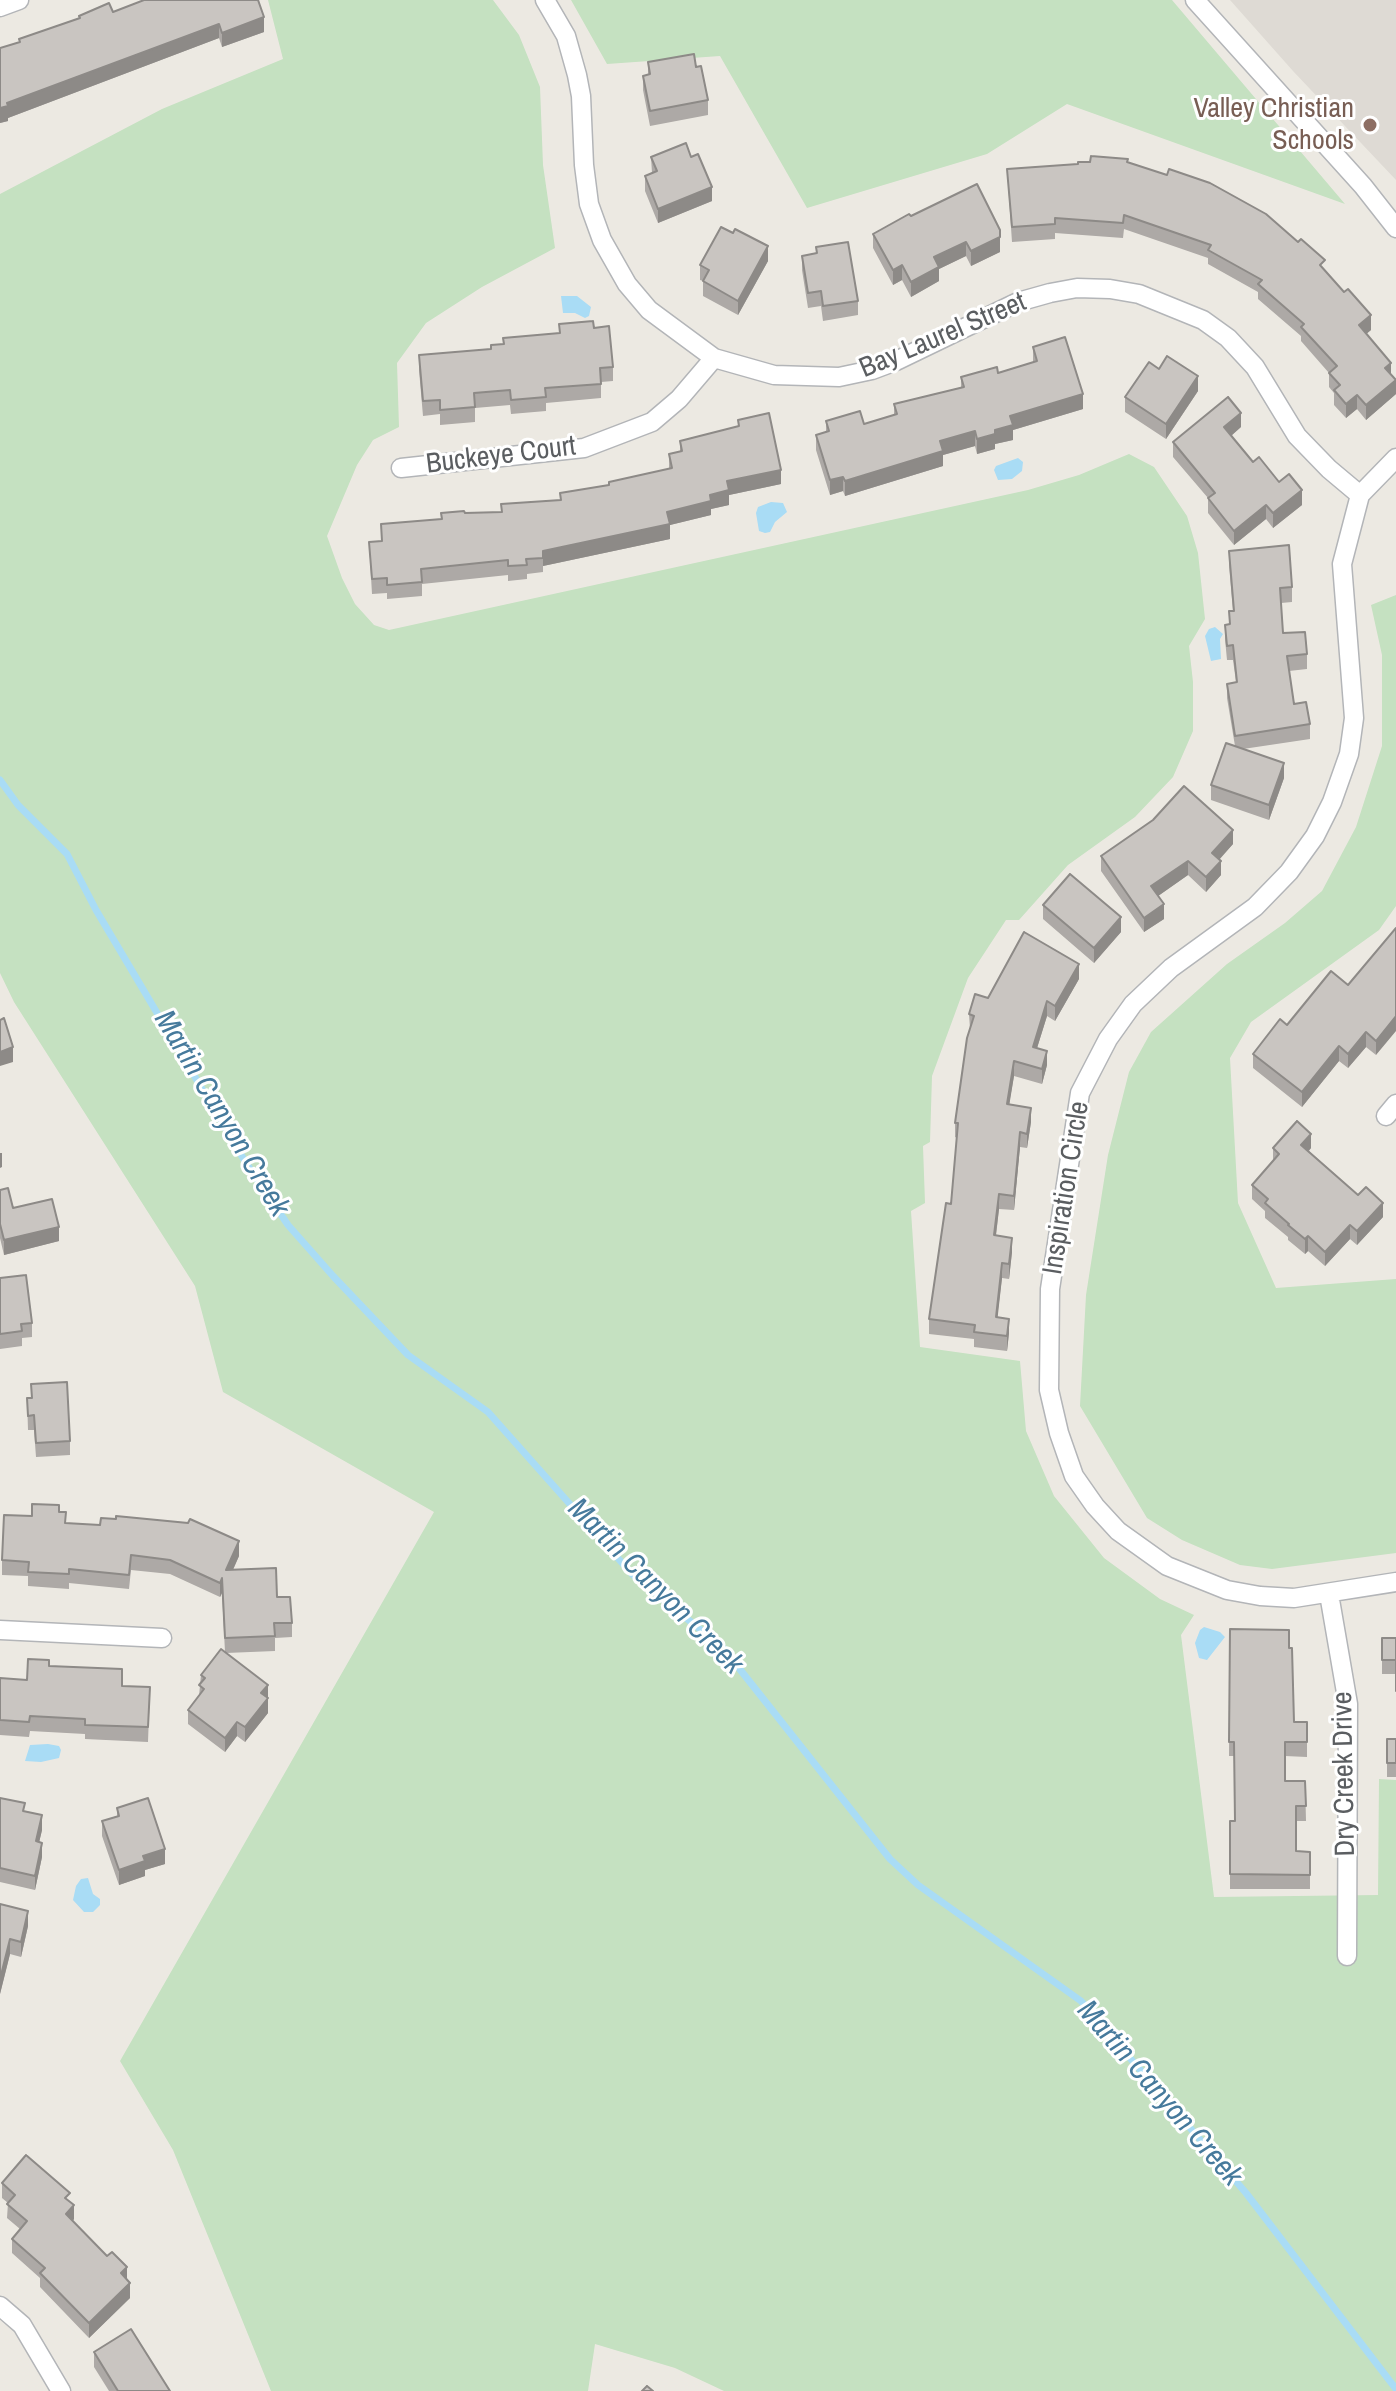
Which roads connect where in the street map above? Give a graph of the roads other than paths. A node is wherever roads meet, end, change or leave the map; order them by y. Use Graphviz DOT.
graph roads {
  1 [pos="19,0"];
  2 [pos="545,0"];
  3 [pos="1195,0"];
  4 [pos="0,7"];
  5 [pos="1396,228"];
  6 [pos="714,358"];
  7 [pos="1396,458"];
  8 [pos="401,468"];
  9 [pos="1360,495"];
  10 [pos="1396,1582"];
  11 [pos="1329,1594"];
  12 [pos="0,1630"];
  13 [pos="162,1638"];
  14 [pos="1347,1956"];
  15 [pos="0,2306"];
  16 [pos="61,2391"];
  1 -- 4 [label="street"];
  2 -- 6 [label="street, Bay Laurel Street"];
  3 -- 5 [label="street"];
  6 -- 8 [label="street, Buckeye Court"];
  6 -- 9 [label="street, Bay Laurel Street"];
  7 -- 9 [label="street, Inspiration Circle"];
  9 -- 11 [label="street, Inspiration Circle"];
  10 -- 11 [label="street, Inspiration Circle"];
  11 -- 14 [label="street, Dry Creek Drive"];
  12 -- 13 [label="street"];
  15 -- 16 [label="street"];
}
